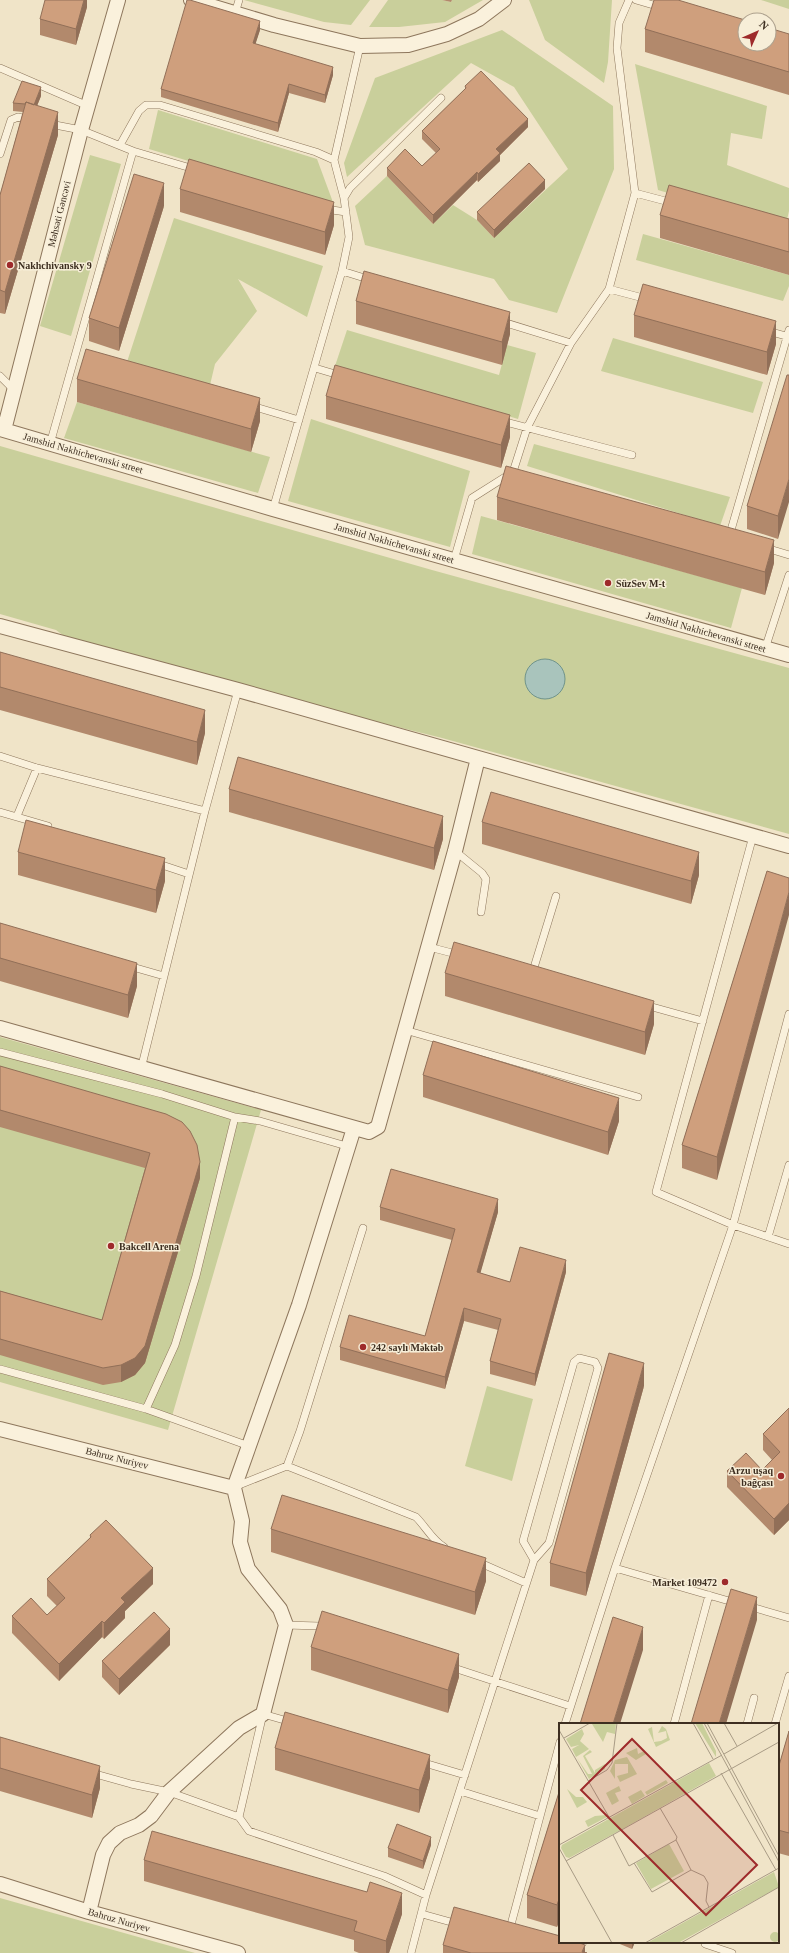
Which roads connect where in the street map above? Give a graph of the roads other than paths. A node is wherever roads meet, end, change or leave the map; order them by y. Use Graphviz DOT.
graph roads {
  1 [pos="118,0"];
  2 [pos="191,0"];
  3 [pos="504,0"];
  4 [pos="629,0"];
  5 [pos="636,0"];
  6 [pos="237,7"];
  7 [pos="665,9"];
  8 [pos="360,46"];
  9 [pos="0,68"];
  10 [pos="441,98"];
  11 [pos="88,106"];
  12 [pos="81,130"];
  13 [pos="120,145"];
  14 [pos="133,151"];
  15 [pos="0,154"];
  16 [pos="334,160"];
  17 [pos="201,171"];
  18 [pos="635,193"];
  19 [pos="344,198"];
  20 [pos="679,205"];
  21 [pos="314,206"];
  22 [pos="346,212"];
  23 [pos="342,271"];
  24 [pos="380,283"];
  25 [pos="609,289"];
  26 [pos="653,301"];
  27 [pos="495,319"];
  28 [pos="757,328"];
  29 [pos="788,334"];
  30 [pos="571,343"];
  31 [pos="76,354"];
  32 [pos="83,356"];
  33 [pos="315,368"];
  34 [pos="0,376"];
  35 [pos="353,379"];
  36 [pos="14,390"];
  37 [pos="247,405"];
  38 [pos="300,420"];
  39 [pos="497,420"];
  40 [pos="528,428"];
  41 [pos="2,429"];
  42 [pos="50,444"];
  43 [pos="632,455"];
  44 [pos="274,509"];
  45 [pos="737,539"];
  46 [pos="759,546"];
  47 [pos="789,554"];
  48 [pos="454,560"];
  49 [pos="789,575"];
  50 [pos="0,626"];
  51 [pos="765,649"];
  52 [pos="789,655"];
  53 [pos="238,690"];
  54 [pos="0,756"];
  55 [pos="478,758"];
  56 [pos="37,768"];
  57 [pos="205,811"];
  58 [pos="0,812"];
  59 [pos="17,816"];
  60 [pos="55,828"];
  61 [pos="753,836"];
  62 [pos="789,846"];
  63 [pos="455,851"];
  64 [pos="152,861"];
  65 [pos="189,874"];
  66 [pos="556,896"];
  67 [pos="481,912"];
  68 [pos="429,947"];
  69 [pos="466,956"];
  70 [pos="119,963"];
  71 [pos="532,974"];
  72 [pos="164,976"];
  73 [pos="636,1002"];
  74 [pos="789,1014"];
  75 [pos="703,1021"];
  76 [pos="0,1028"];
  77 [pos="405,1030"];
  78 [pos="0,1052"];
  79 [pos="141,1069"];
  80 [pos="638,1098"];
  81 [pos="235,1117"];
  82 [pos="354,1128"];
  83 [pos="350,1147"];
  84 [pos="789,1165"];
  85 [pos="733,1225"];
  86 [pos="363,1228"];
  87 [pos="768,1237"];
  88 [pos="789,1244"];
  89 [pos="0,1369"];
  90 [pos="146,1409"];
  91 [pos="0,1429"];
  92 [pos="249,1446"];
  93 [pos="287,1466"];
  94 [pos="234,1488"];
  95 [pos="455,1552"];
  96 [pos="469,1558"];
  97 [pos="534,1560"];
  98 [pos="615,1568"];
  99 [pos="526,1583"];
  100 [pos="709,1595"];
  101 [pos="789,1618"];
  102 [pos="286,1625"];
  103 [pos="334,1630"];
  104 [pos="444,1664"];
  105 [pos="789,1676"];
  106 [pos="495,1680"];
  107 [pos="754,1698"];
  108 [pos="570,1706"];
  109 [pos="263,1714"];
  110 [pos="565,1723"];
  111 [pos="674,1723"];
  112 [pos="747,1723"];
  113 [pos="775,1723"];
  114 [pos="301,1725"];
  115 [pos="559,1746"];
  116 [pos="413,1759"];
  117 [pos="88,1772"];
  118 [pos="465,1775"];
  119 [pos="460,1791"];
  120 [pos="169,1792"];
  121 [pos="540,1816"];
  122 [pos="239,1817"];
  123 [pos="0,1884"];
  124 [pos="426,1895"];
  125 [pos="90,1912"];
  126 [pos="422,1914"];
  127 [pos="465,1926"];
  128 [pos="508,1938"];
  129 [pos="582,1943"];
  130 [pos="705,1943"];
  131 [pos="238,1953"];
  132 [pos="412,1953"];
  133 [pos="576,1953"];
  134 [pos="732,1953"];
  1 -- 11 [label="street, Məhsəti Gəncəvi"];
  2 -- 6 [label="street"];
  3 -- 8 [label="street"];
  4 -- 18 [label="lane"];
  5 -- 7 [label="lane"];
  6 -- 8 [label="street"];
  8 -- 16 [label="lane"];
  9 -- 11 [label="lane"];
  10 -- 19 [label="lane"];
  11 -- 12 [label="street, Məhsəti Gəncəvi"];
  12 -- 13 [label="lane"];
  12 -- 15 [label="lane"];
  12 -- 36 [label="street, Məhsəti Gəncəvi"];
  13 -- 14 [label="lane"];
  13 -- 16 [label="lane"];
  14 -- 17 [label="lane"];
  14 -- 31 [label="lane"];
  16 -- 19 [label="lane"];
  18 -- 20 [label="lane"];
  18 -- 25 [label="lane"];
  19 -- 22 [label="lane"];
  21 -- 22 [label="lane"];
  22 -- 23 [label="lane"];
  23 -- 24 [label="lane"];
  23 -- 33 [label="lane"];
  25 -- 26 [label="lane"];
  25 -- 30 [label="lane"];
  27 -- 30 [label="lane"];
  28 -- 29 [label="lane"];
  29 -- 45 [label="lane"];
  30 -- 40 [label="lane"];
  31 -- 32 [label="lane"];
  31 -- 42 [label="lane"];
  33 -- 35 [label="lane"];
  33 -- 38 [label="lane"];
  34 -- 36 [label="lane"];
  36 -- 41 [label="street, Məhsəti Gəncəvi"];
  37 -- 38 [label="lane"];
  38 -- 44 [label="lane"];
  39 -- 40 [label="lane"];
  40 -- 43 [label="lane"];
  40 -- 48 [label="lane"];
  41 -- 42 [label="street, Jamshid Nakhichevanski street"];
  42 -- 44 [label="street, Jamshid Nakhichevanski street"];
  44 -- 48 [label="street, Jamshid Nakhichevanski street"];
  46 -- 47 [label="lane"];
  48 -- 51 [label="street, Jamshid Nakhichevanski street"];
  49 -- 51 [label="lane"];
  50 -- 53 [label="street"];
  51 -- 52 [label="street, Jamshid Nakhichevanski street"];
  53 -- 55 [label="street"];
  53 -- 57 [label="lane"];
  54 -- 56 [label="lane"];
  55 -- 61 [label="street"];
  55 -- 63 [label="street"];
  56 -- 57 [label="lane"];
  56 -- 59 [label="lane"];
  57 -- 65 [label="lane"];
  58 -- 59 [label="lane"];
  59 -- 60 [label="lane"];
  61 -- 62 [label="street"];
  61 -- 75 [label="lane"];
  63 -- 67 [label="lane"];
  63 -- 68 [label="street"];
  64 -- 65 [label="lane"];
  65 -- 72 [label="lane"];
  66 -- 71 [label="lane"];
  68 -- 69 [label="lane"];
  68 -- 77 [label="street"];
  70 -- 72 [label="lane"];
  72 -- 79 [label="lane"];
  73 -- 75 [label="lane"];
  74 -- 85 [label="lane"];
  75 -- 85 [label="lane"];
  76 -- 79 [label="street"];
  77 -- 80 [label="lane"];
  77 -- 82 [label="street"];
  78 -- 81 [label="lane"];
  79 -- 82 [label="street"];
  81 -- 83 [label="lane"];
  81 -- 90 [label="lane"];
  82 -- 83 [label="street"];
  83 -- 92 [label="street"];
  84 -- 87 [label="lane"];
  85 -- 87 [label="lane"];
  85 -- 98 [label="lane"];
  86 -- 93 [label="lane"];
  87 -- 88 [label="lane"];
  89 -- 90 [label="lane"];
  90 -- 92 [label="lane"];
  91 -- 94 [label="street, Bəhruz Nuriyev"];
  92 -- 94 [label="street"];
  93 -- 94 [label="lane"];
  93 -- 95 [label="lane"];
  94 -- 102 [label="street"];
  96 -- 99 [label="lane"];
  97 -- 97 [label="lane"];
  97 -- 99 [label="lane"];
  98 -- 100 [label="lane"];
  98 -- 108 [label="lane"];
  99 -- 106 [label="lane"];
  100 -- 101 [label="lane"];
  100 -- 111 [label="lane"];
  102 -- 103 [label="lane"];
  102 -- 109 [label="street"];
  104 -- 106 [label="lane"];
  105 -- 113 [label="lane"];
  106 -- 108 [label="lane"];
  106 -- 118 [label="lane"];
  107 -- 112 [label="lane"];
  108 -- 110 [label="lane"];
  109 -- 114 [label="lane"];
  109 -- 120 [label="street"];
  109 -- 122 [label="lane"];
  115 -- 121 [label="lane"];
  116 -- 118 [label="lane"];
  117 -- 120 [label="lane"];
  118 -- 119 [label="lane"];
  119 -- 121 [label="lane"];
  119 -- 124 [label="lane"];
  120 -- 122 [label="lane"];
  120 -- 125 [label="street"];
  121 -- 128 [label="lane"];
  122 -- 124 [label="lane"];
  123 -- 125 [label="street, Bahruz Nuriyev"];
  124 -- 126 [label="lane"];
  125 -- 131 [label="street, Bahruz Nuriyev"];
  126 -- 127 [label="lane"];
  126 -- 132 [label="lane"];
  129 -- 133 [label="lane"];
  130 -- 134 [label="lane"];
}
